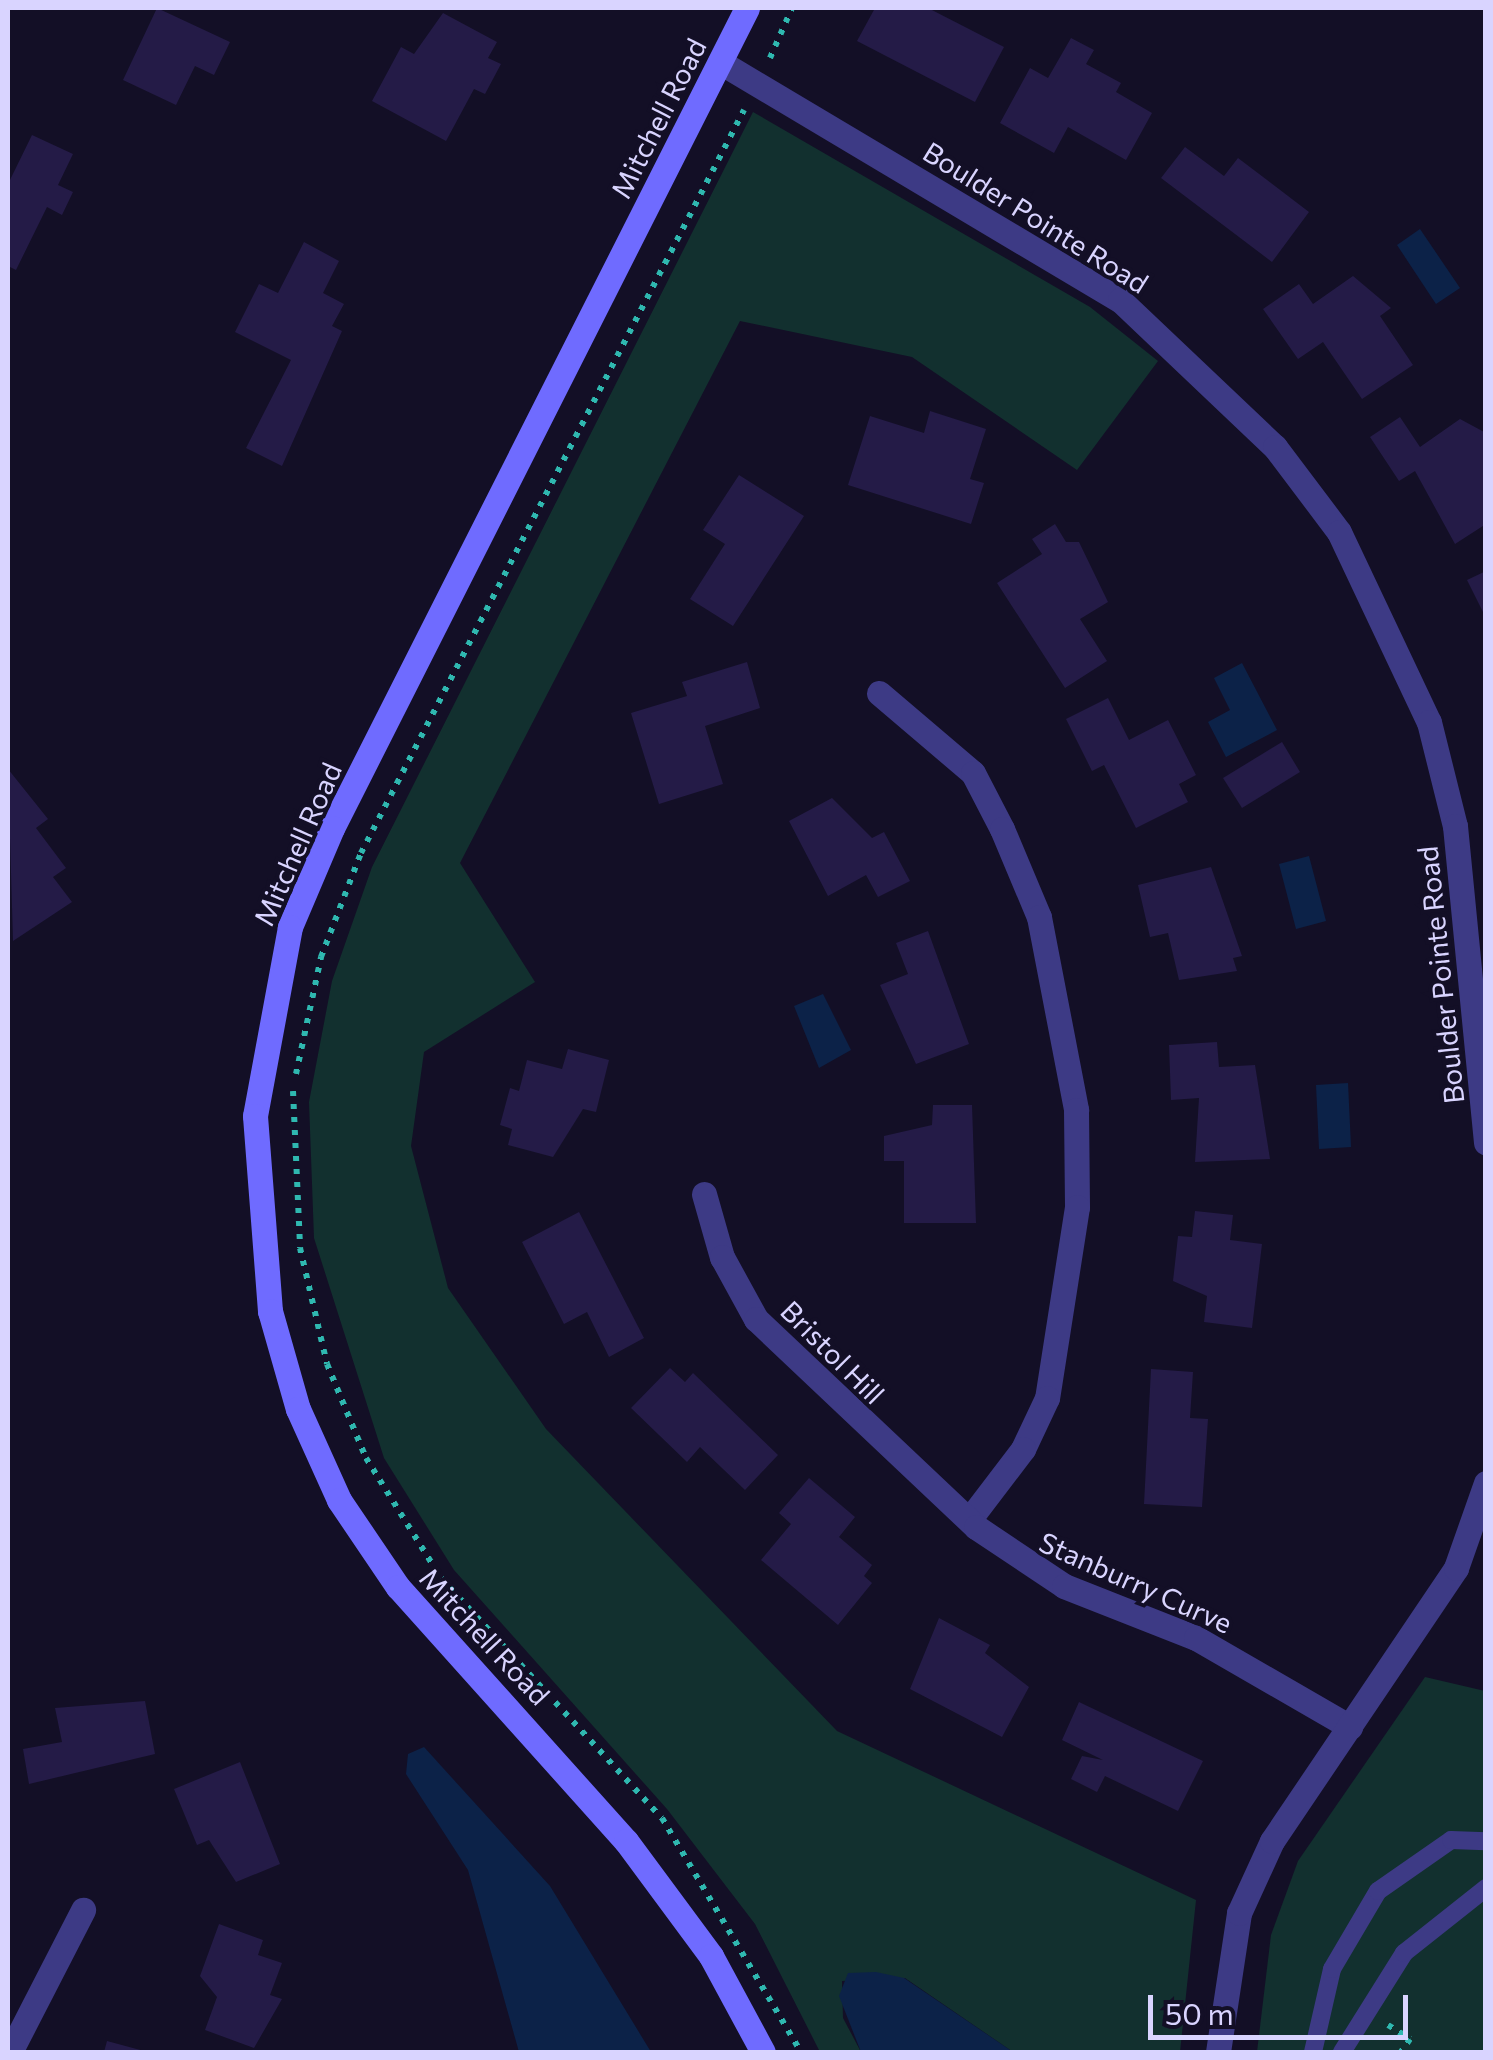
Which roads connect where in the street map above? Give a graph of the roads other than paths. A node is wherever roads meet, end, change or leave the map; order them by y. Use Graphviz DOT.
graph roads {
  1 [pos="748,8"];
  2 [pos="720,62"];
  3 [pos="880,692"];
  4 [pos="1486,1142"];
  5 [pos="704,1194"];
  6 [pos="1486,1483"];
  7 [pos="969,1520"];
  8 [pos="1350,1727"];
  9 [pos="1486,1842"];
  10 [pos="1486,1888"];
  11 [pos="83,1910"];
  12 [pos="10,2052"];
  13 [pos="763,2052"];
  14 [pos="1218,2052"];
  15 [pos="1313,2052"];
  16 [pos="1342,2052"];
  1 -- 2 [label="main road, Mitchell Road"];
  2 -- 4 [label="street, Boulder Pointe Road"];
  2 -- 13 [label="main road, Mitchell Road"];
  3 -- 7 [label="street"];
  5 -- 7 [label="street, Bristol Hill"];
  6 -- 8 [label="street"];
  7 -- 8 [label="street, Stanburry Curve"];
  8 -- 14 [label="street"];
  9 -- 15 [label="lane"];
  10 -- 16 [label="lane"];
  11 -- 12 [label="street"];
}
